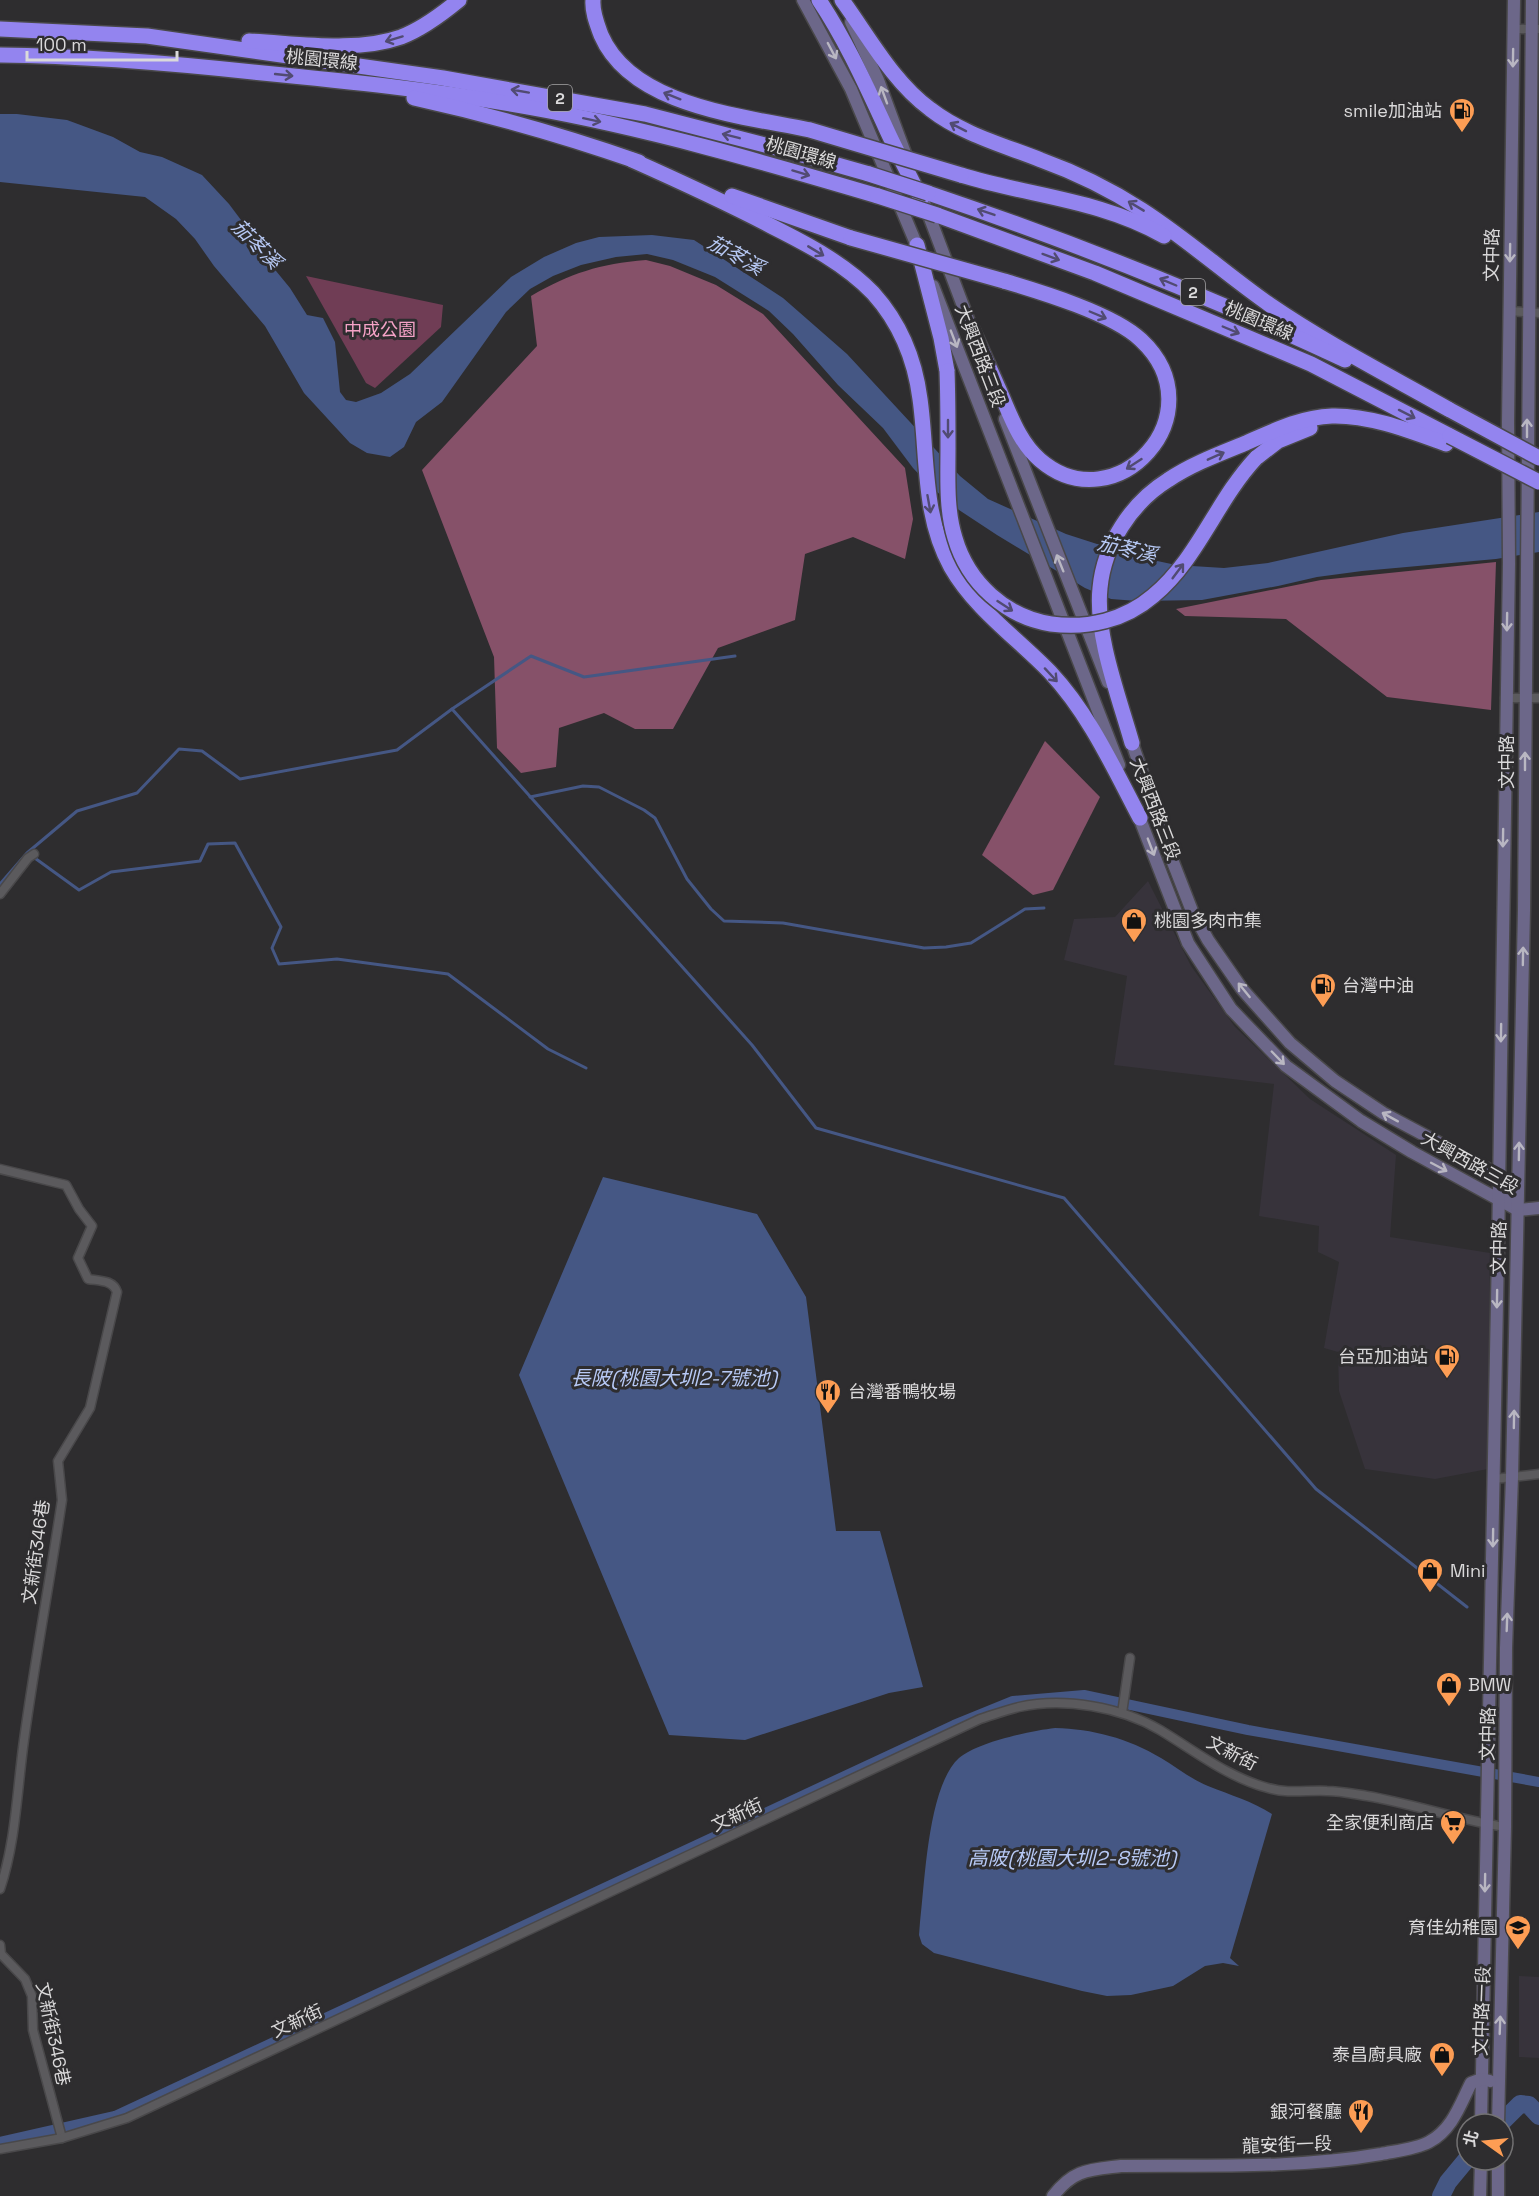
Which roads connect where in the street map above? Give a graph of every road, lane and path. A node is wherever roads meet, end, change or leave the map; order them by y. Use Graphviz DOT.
graph roads {
  1 [pos="593,0"];
  2 [pos="803,0"];
  3 [pos="819,0"];
  4 [pos="841,0"];
  5 [pos="1514,0"];
  6 [pos="1532,0"];
  7 [pos="453,4"];
  8 [pos="0,29"];
  9 [pos="1513,29"];
  10 [pos="1535,29"];
  11 [pos="245,45"];
  12 [pos="0,55"];
  13 [pos="326,79"];
  14 [pos="632,160"];
  15 [pos="926,198"];
  16 [pos="917,245"];
  17 [pos="1234,278"];
  18 [pos="1509,311"];
  19 [pos="1534,312"];
  20 [pos="970,327"];
  21 [pos="1450,410"];
  22 [pos="1374,422"];
  23 [pos="1448,440"];
  24 [pos="1539,458"];
  25 [pos="1539,482"];
  26 [pos="1527,535"];
  27 [pos="1509,536"];
  28 [pos="1539,698"];
  29 [pos="1505,699"];
  30 [pos="1525,699"];
  31 [pos="1132,743"];
  32 [pos="1140,818"];
  33 [pos="31,856"];
  34 [pos="0,894"];
  35 [pos="0,1169"];
  36 [pos="1499,1175"];
  37 [pos="1498,1199"];
  38 [pos="1539,1208"];
  39 [pos="1518,1210"];
  40 [pos="1539,1474"];
  41 [pos="1512,1477"];
  42 [pos="1494,1479"];
  43 [pos="1491,1648"];
  44 [pos="1506,1648"];
  45 [pos="1130,1658"];
  46 [pos="1122,1713"];
  47 [pos="1486,1824"];
  48 [pos="1505,1827"];
  49 [pos="0,1889"];
  50 [pos="0,1945"];
  51 [pos="1482,2079"];
  52 [pos="1498,2086"];
  53 [pos="1482,2112"];
  54 [pos="1498,2112"];
  55 [pos="61,2135"];
  56 [pos="0,2149"];
  57 [pos="1480,2172"];
  58 [pos="1498,2172"];
  59 [pos="1053,2196"];
  60 [pos="1480,2196"];
  61 [pos="1498,2196"];
  17 -- 1 [label="highway, one-way, bridge"];
  2 -- 16 [label="street, 大興西路三段, one-way"];
  3 -- 15 [label="highway"];
  15 -- 4 [label="street, 大興西路三段, one-way"];
  17 -- 4 [label="highway, one-way"];
  5 -- 9 [label="street, 文中路"];
  6 -- 10 [label="street, 文中路"];
  7 -- 11 [label="highway, one-way"];
  8 -- 11 [label="highway"];
  9 -- 10 [label="street"];
  9 -- 18 [label="street, 文中路, one-way"];
  10 -- 19 [label="street, 文中路"];
  15 -- 11 [label="highway, 桃園環線 / 2, one-way, bridge"];
  12 -- 13 [label="highway, 桃園環線 / 2, one-way"];
  13 -- 14 [label="highway"];
  13 -- 23 [label="highway, 桃園環線 / 2, one-way, bridge"];
  14 -- 20 [label="highway, one-way, bridge"];
  14 -- 32 [label="highway, one-way"];
  15 -- 20 [label="street, 大興西路三段"];
  21 -- 15 [label="highway, 桃園環線 / 2, one-way"];
  16 -- 22 [label="highway, one-way, bridge"];
  16 -- 32 [label="street, 大興西路三段, one-way"];
  17 -- 21 [label="highway"];
  18 -- 19 [label="street"];
  18 -- 27 [label="street, 文中路"];
  26 -- 19 [label="street, 文中路, one-way"];
  31 -- 20 [label="street, 大興西路三段, one-way"];
  21 -- 24 [label="highway, 桃園環線 / 2, bridge"];
  22 -- 23 [label="highway"];
  31 -- 22 [label="highway, one-way"];
  23 -- 25 [label="highway, bridge"];
  26 -- 27 [label="street"];
  26 -- 30 [label="street, 文中路"];
  27 -- 29 [label="street, 文中路, one-way"];
  28 -- 30 [label="street"];
  29 -- 30 [label="street"];
  29 -- 36 [label="street, 文中路, one-way"];
  39 -- 30 [label="street, 文中路, one-way"];
  36 -- 31 [label="street, 大興西路三段, one-way"];
  32 -- 37 [label="street, 大興西路三段, one-way"];
  33 -- 34 [label="street"];
  35 -- 49 [label="street, 文新街346巷"];
  36 -- 37 [label="street, 文中路"];
  36 -- 39 [label="street, 大興西路三段"];
  37 -- 39 [label="street, 大興西路三段"];
  37 -- 42 [label="street, 文中路, one-way"];
  38 -- 39 [label="street"];
  41 -- 39 [label="street, 文中路, one-way"];
  40 -- 41 [label="street"];
  41 -- 42 [label="street"];
  44 -- 41 [label="street, 文中路, one-way"];
  42 -- 43 [label="street, 文中路, one-way"];
  43 -- 44 [label="street"];
  43 -- 47 [label="street, 文中路"];
  44 -- 48 [label="street, 文中路"];
  45 -- 46 [label="street"];
  46 -- 47 [label="street, 文新街"];
  46 -- 55 [label="street, 文新街"];
  47 -- 48 [label="street, 文新街"];
  47 -- 51 [label="street, 文中路一段, one-way"];
  52 -- 48 [label="street, 文中路一段, one-way"];
  50 -- 55 [label="street, 文新街346巷"];
  51 -- 52 [label="street"];
  51 -- 53 [label="street, 文中路一段"];
  51 -- 59 [label="street, 龍安街一段"];
  52 -- 54 [label="street, 文中路一段"];
  55 -- 56 [label="street, 文新街"];
  57 -- 60 [label="street"];
  58 -- 61 [label="street"];
}
